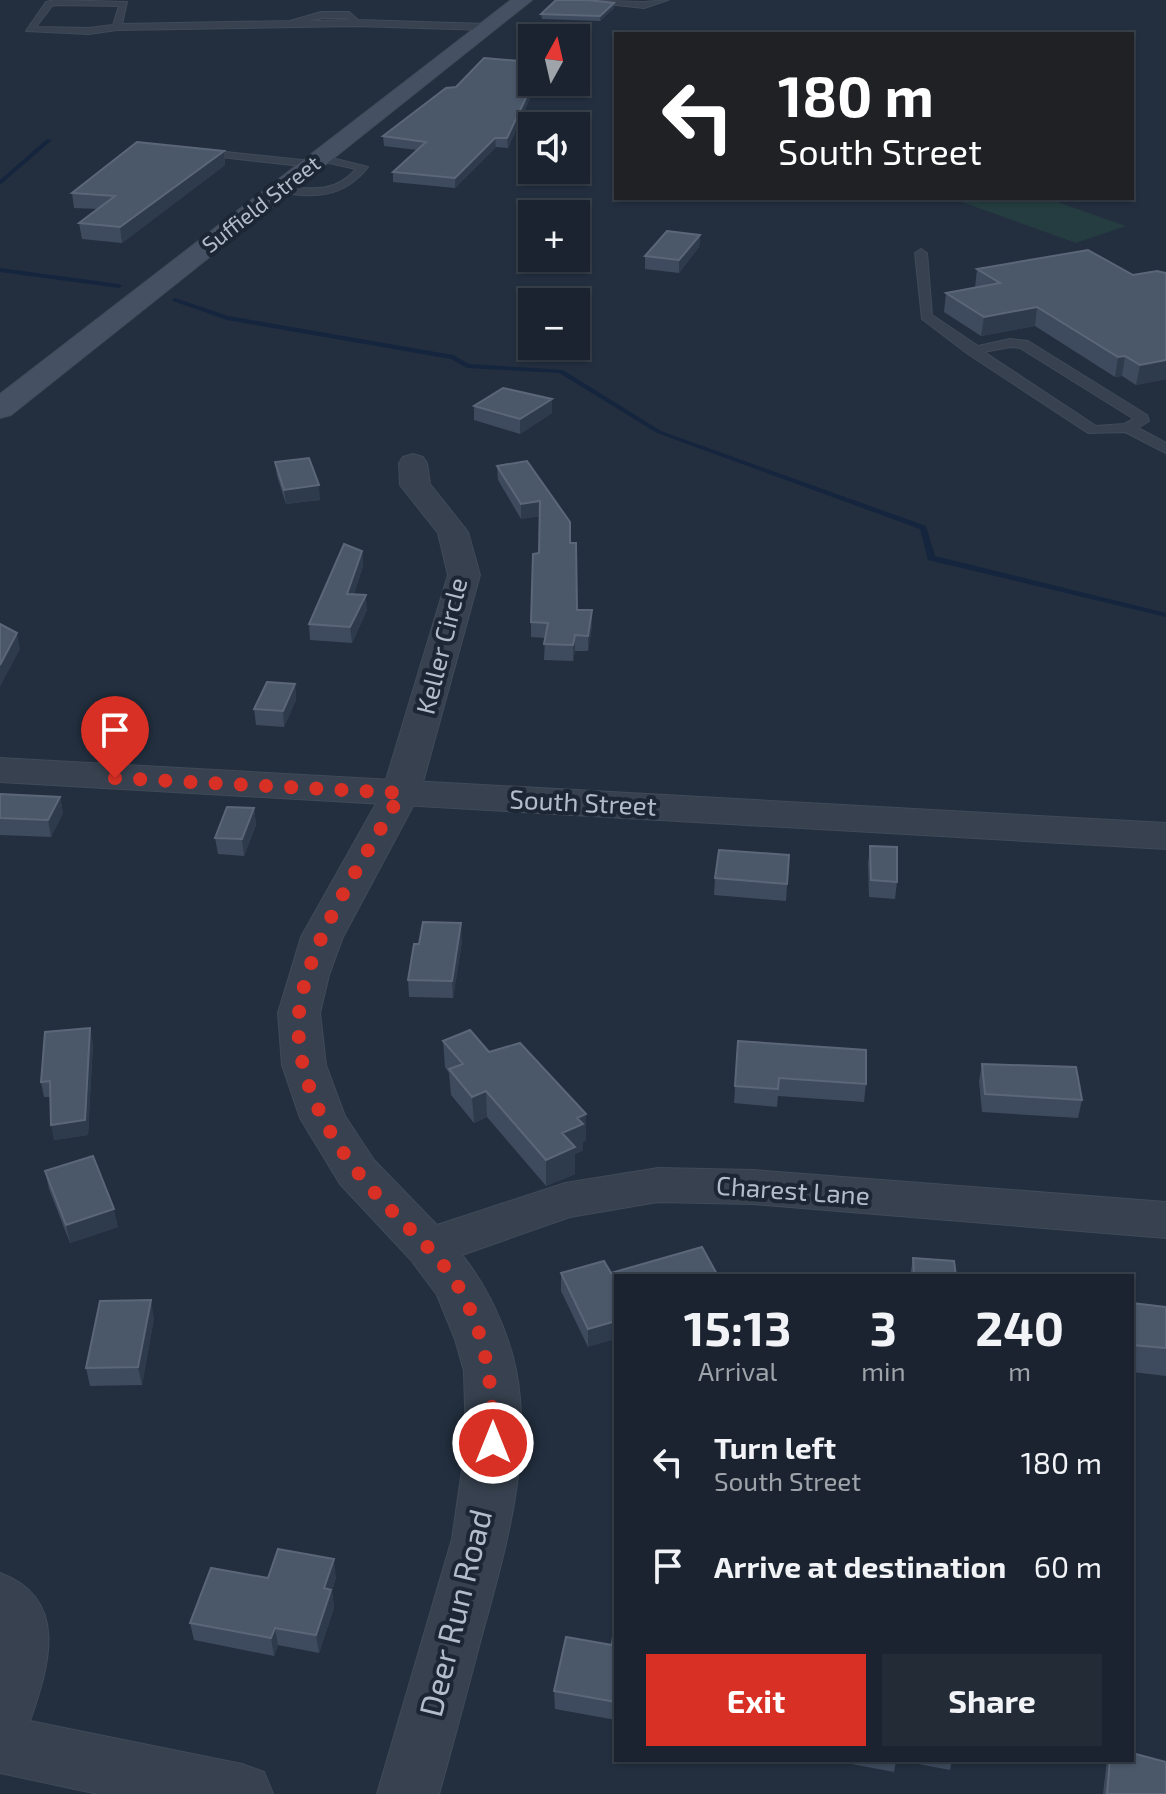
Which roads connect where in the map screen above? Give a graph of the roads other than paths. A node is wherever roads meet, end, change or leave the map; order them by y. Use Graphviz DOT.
graph roads {
  1 [pos="523,0"];
  2 [pos="573,0"];
  3 [pos="664,0"];
  4 [pos="117,27"];
  5 [pos="487,27"];
  6 [pos="207,153"];
  7 [pos="315,161"];
  8 [pos="280,189"];
  9 [pos="921,253"];
  10 [pos="975,350"];
  11 [pos="0,409"];
  12 [pos="1127,428"];
  13 [pos="1166,449"];
  14 [pos="413,463"];
  15 [pos="0,770"];
  16 [pos="401,793"];
  17 [pos="1166,836"];
  18 [pos="1166,1220"];
  19 [pos="428,1247"];
  20 [pos="0,1599"];
  21 [pos="0,1720"];
  22 [pos="0,1744"];
  23 [pos="242,1794"];
  24 [pos="408,1794"];
  1 -- 5 [label="main road, Suffield Street"];
  2 -- 3 [label="lane"];
  4 -- 4 [label="lane"];
  4 -- 5 [label="lane"];
  5 -- 7 [label="main road, Suffield Street"];
  6 -- 7 [label="lane"];
  7 -- 8 [label="main road, Suffield Street"];
  7 -- 8 [label="lane"];
  8 -- 11 [label="main road, Suffield Street"];
  9 -- 10 [label="lane"];
  10 -- 12 [label="lane"];
  10 -- 12 [label="lane"];
  12 -- 13 [label="lane"];
  14 -- 16 [label="street, Keller Circle"];
  15 -- 16 [label="street, South Street"];
  16 -- 17 [label="street, South Street"];
  16 -- 19 [label="street, Deer Run Road"];
  18 -- 19 [label="street, Charest Lane"];
  19 -- 24 [label="street, Deer Run Road"];
  20 -- 21 [label="street"];
  22 -- 23 [label="street"];
}
